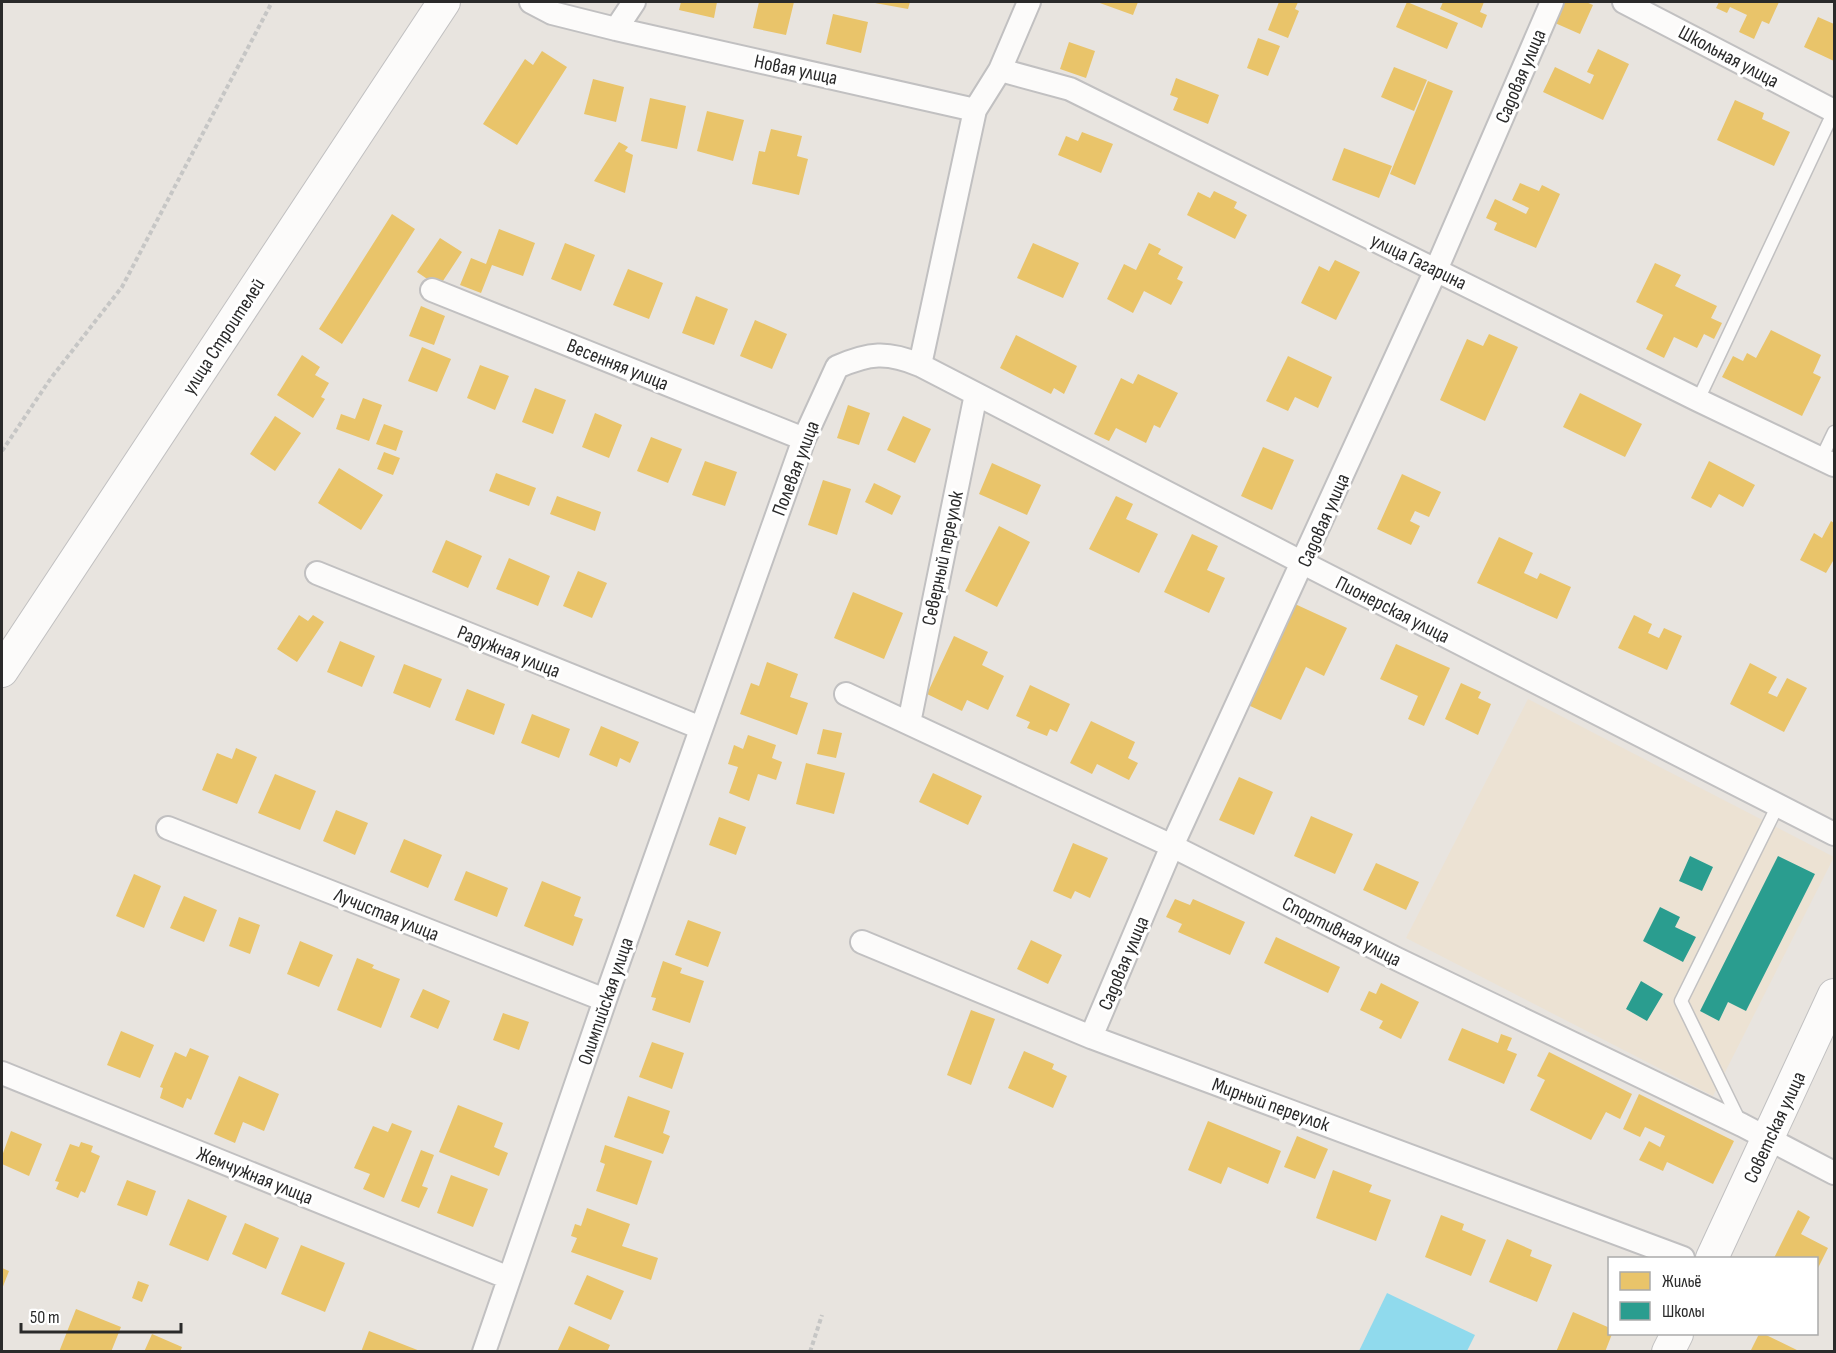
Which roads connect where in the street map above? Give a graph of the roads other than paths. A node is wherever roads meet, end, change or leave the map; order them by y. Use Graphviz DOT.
graph roads {
  1 [pos="444,2"];
  2 [pos="531,2"];
  3 [pos="634,2"];
  4 [pos="1029,2"];
  5 [pos="1552,2"];
  6 [pos="1624,2"];
  7 [pos="616,29"];
  8 [pos="1000,70"];
  9 [pos="975,110"];
  10 [pos="1834,111"];
  11 [pos="1436,270"];
  12 [pos="432,290"];
  13 [pos="920,365"];
  14 [pos="976,394"];
  15 [pos="1698,400"];
  16 [pos="1834,432"];
  17 [pos="804,438"];
  18 [pos="1828,462"];
  19 [pos="1303,563"];
  20 [pos="317,573"];
  21 [pos="728,652"];
  22 [pos="2,671"];
  23 [pos="846,694"];
  24 [pos="909,723"];
  25 [pos="701,728"];
  26 [pos="1779,805"];
  27 [pos="168,828"];
  28 [pos="1834,834"];
  29 [pos="1173,846"];
  30 [pos="862,942"];
  31 [pos="1834,996"];
  32 [pos="605,1000"];
  33 [pos="1091,1037"];
  34 [pos="2,1072"];
  35 [pos="1755,1132"];
  36 [pos="1834,1173"];
  37 [pos="1680,1257"];
  38 [pos="1712,1257"];
  39 [pos="509,1278"];
  40 [pos="1676,1335"];
  41 [pos="484,1352"];
  42 [pos="1668,1352"];
  1 -- 22 [label="main road, улица Строителей"];
  2 -- 7 [label="street, Новая улица"];
  3 -- 7 [label="street"];
  4 -- 8 [label="street"];
  5 -- 11 [label="street, Садовая улица"];
  6 -- 10 [label="street, Школьная улица"];
  7 -- 9 [label="street, Новая улица"];
  8 -- 9 [label="street"];
  8 -- 11 [label="street, улица Гагарина"];
  9 -- 13 [label="street"];
  10 -- 15 [label="lane"];
  11 -- 15 [label="street, улица Гагарина"];
  11 -- 19 [label="street, Садовая улица"];
  12 -- 17 [label="street, Весенняя улица"];
  13 -- 14 [label="street, Пионерская улица"];
  13 -- 17 [label="street, Полевая улица"];
  14 -- 19 [label="street, Пионерская улица"];
  14 -- 24 [label="street, Северный переулок"];
  15 -- 18 [label="street, улица Гагарина"];
  16 -- 18 [label="lane"];
  17 -- 21 [label="street, Полевая улица"];
  19 -- 26 [label="street, Пионерская улица"];
  19 -- 29 [label="street, Садовая улица"];
  20 -- 25 [label="street, Радужная улица"];
  21 -- 25 [label="street, Олимпийская улица"];
  23 -- 24 [label="street, Спортивная улица"];
  24 -- 29 [label="street, Спортивная улица"];
  25 -- 32 [label="street, Олимпийская улица"];
  26 -- 28 [label="street, Пионерская улица"];
  26 -- 35 [label="lane"];
  27 -- 32 [label="street, Лучистая улица"];
  29 -- 33 [label="street, Садовая улица"];
  29 -- 35 [label="street, Спортивная улица"];
  30 -- 33 [label="street, Мирный переулок"];
  31 -- 35 [label="main road, Советская улица"];
  32 -- 39 [label="street, Олимпийская улица"];
  33 -- 37 [label="street, Мирный переулок"];
  34 -- 39 [label="street, Жемчужная улица"];
  35 -- 36 [label="street, Спортивная улица"];
  35 -- 38 [label="main road, Советская улица"];
  39 -- 41 [label="street, Олимпийская улица"];
  40 -- 42 [label="main road"];
}
